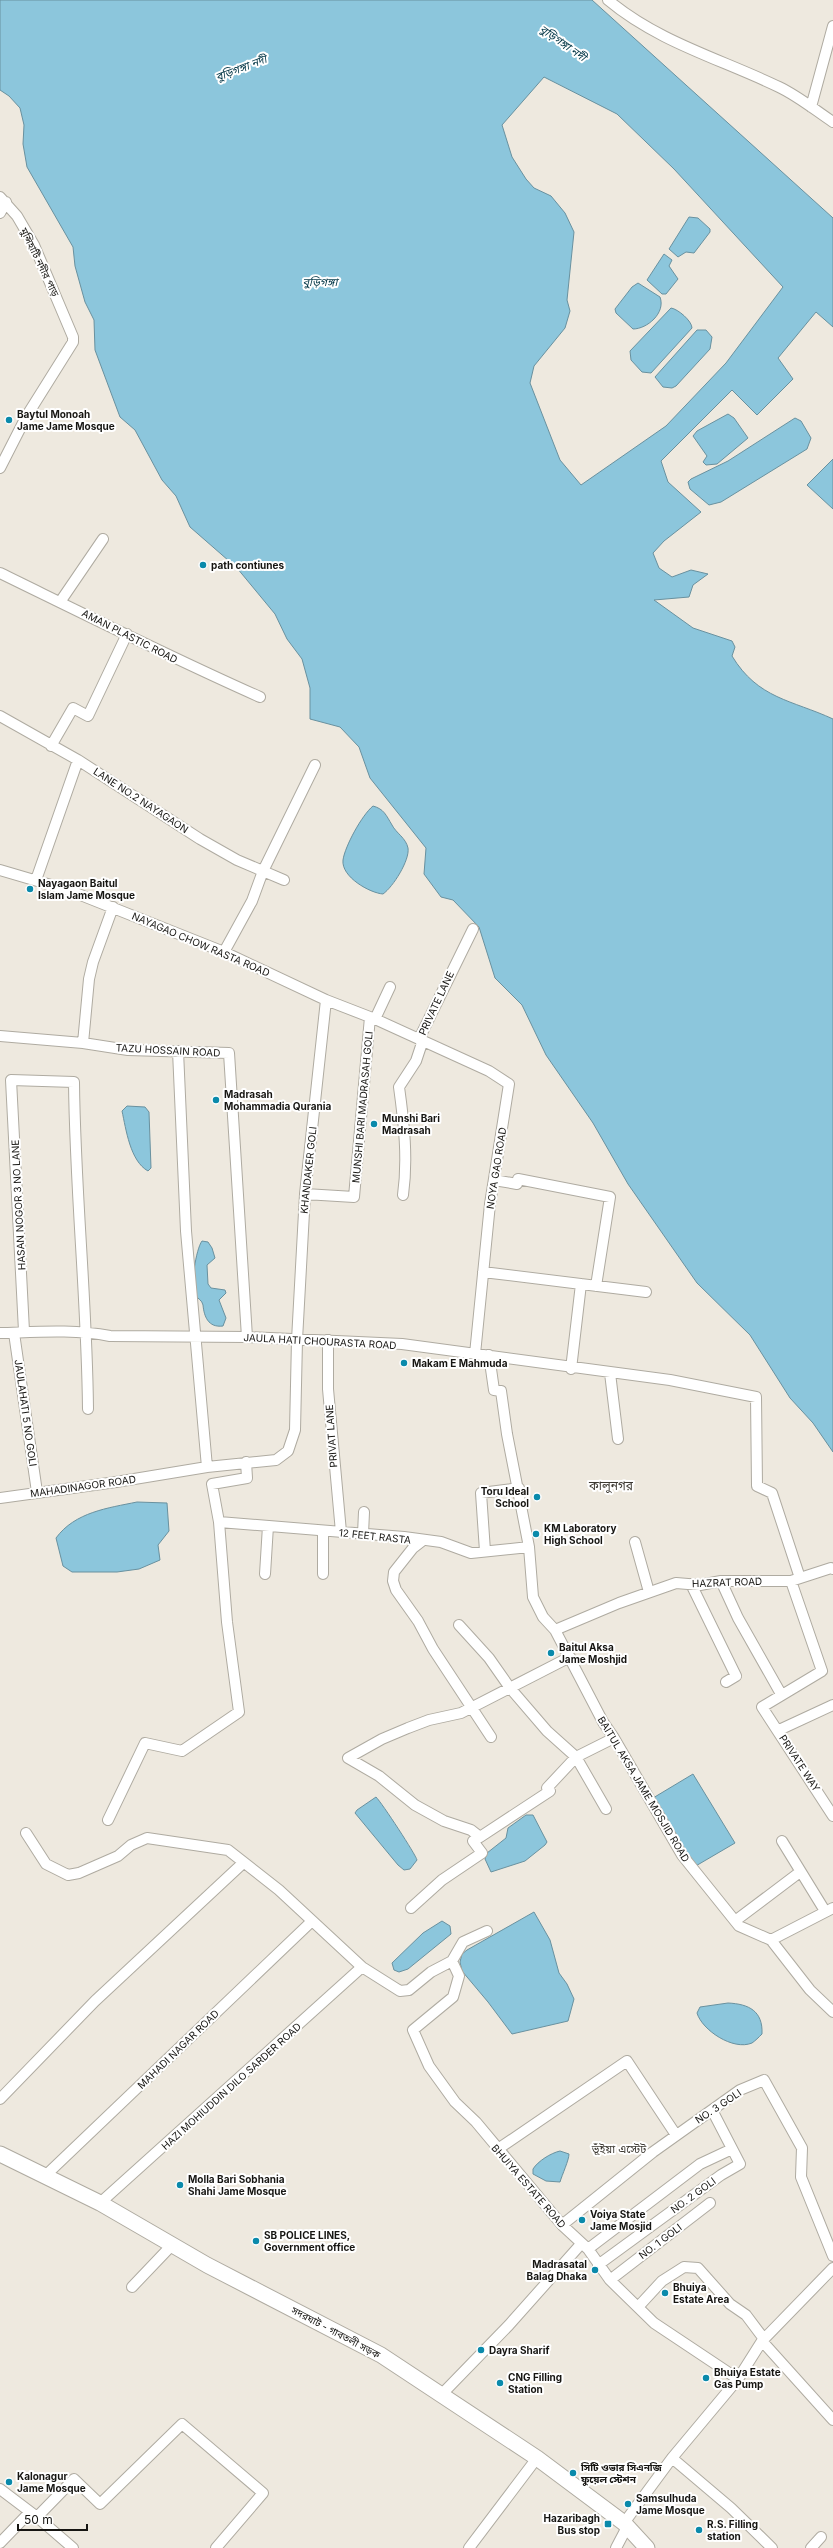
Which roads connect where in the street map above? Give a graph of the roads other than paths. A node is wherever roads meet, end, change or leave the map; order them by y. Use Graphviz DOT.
graph roads {
  1 [pos="608,0"];
  2 [pos="833,26"];
  3 [pos="811,107"];
  4 [pos="833,122"];
  5 [pos="3,200"];
  6 [pos="0,213"];
  7 [pos="0,468"];
  8 [pos="103,539"];
  9 [pos="0,573"];
  10 [pos="60,602"];
  11 [pos="126,634"];
  12 [pos="260,697"];
  13 [pos="0,716"];
  14 [pos="51,746"];
  15 [pos="78,760"];
  16 [pos="315,765"];
  17 [pos="0,870"];
  18 [pos="263,871"];
  19 [pos="36,880"];
  20 [pos="284,880"];
  21 [pos="113,907"];
  22 [pos="473,929"];
  23 [pos="224,952"];
  24 [pos="390,987"];
  25 [pos="326,1000"];
  26 [pos="373,1018"];
  27 [pos="0,1036"];
  28 [pos="419,1039"];
  29 [pos="83,1043"];
  30 [pos="178,1051"];
  31 [pos="494,1180"];
  32 [pos="305,1194"];
  33 [pos="403,1195"];
  34 [pos="483,1272"];
  35 [pos="581,1284"];
  36 [pos="596,1286"];
  37 [pos="646,1292"];
  38 [pos="19,1332"];
  39 [pos="87,1332"];
  40 [pos="0,1333"];
  41 [pos="195,1336"];
  42 [pos="247,1337"];
  43 [pos="297,1340"];
  44 [pos="328,1340"];
  45 [pos="475,1354"];
  46 [pos="489,1355"];
  47 [pos="571,1368"];
  48 [pos="610,1373"];
  49 [pos="88,1408"];
  50 [pos="618,1438"];
  51 [pos="272,1459"];
  52 [pos="246,1462"];
  53 [pos="207,1467"];
  54 [pos="519,1488"];
  55 [pos="37,1492"];
  56 [pos="0,1498"];
  57 [pos="364,1512"];
  58 [pos="219,1522"];
  59 [pos="268,1526"];
  60 [pos="323,1531"];
  61 [pos="341,1532"];
  62 [pos="363,1534"];
  63 [pos="422,1541"];
  64 [pos="635,1542"];
  65 [pos="529,1546"];
  66 [pos="485,1552"];
  67 [pos="833,1569"];
  68 [pos="265,1574"];
  69 [pos="323,1574"];
  70 [pos="795,1580"];
  71 [pos="721,1581"];
  72 [pos="691,1584"];
  73 [pos="649,1592"];
  74 [pos="459,1625"];
  75 [pos="555,1630"];
  76 [pos="570,1657"];
  77 [pos="726,1682"];
  78 [pos="510,1688"];
  79 [pos="781,1694"];
  80 [pos="833,1705"];
  81 [pos="472,1708"];
  82 [pos="779,1730"];
  83 [pos="491,1737"];
  84 [pos="614,1738"];
  85 [pos="576,1757"];
  86 [pos="606,1809"];
  87 [pos="833,1816"];
  88 [pos="108,1820"];
  89 [pos="26,1833"];
  90 [pos="480,1837"];
  91 [pos="782,1841"];
  92 [pos="242,1864"];
  93 [pos="800,1872"];
  94 [pos="411,1908"];
  95 [pos="829,1910"];
  96 [pos="735,1921"];
  97 [pos="311,1922"];
  98 [pos="487,1931"];
  99 [pos="771,1940"];
  100 [pos="452,1961"];
  101 [pos="362,1968"];
  102 [pos="833,2012"];
  103 [pos="0,2099"];
  104 [pos="712,2110"];
  105 [pos="676,2135"];
  106 [pos="732,2149"];
  107 [pos="498,2150"];
  108 [pos="0,2154"];
  109 [pos="45,2176"];
  110 [pos="100,2203"];
  111 [pos="710,2203"];
  112 [pos="562,2224"];
  113 [pos="172,2245"];
  114 [pos="585,2246"];
  115 [pos="833,2256"];
  116 [pos="598,2265"];
  117 [pos="833,2268"];
  118 [pos="610,2280"];
  119 [pos="132,2287"];
  120 [pos="638,2307"];
  121 [pos="763,2340"];
  122 [pos="738,2379"];
  123 [pos="442,2394"];
  124 [pos="833,2420"];
  125 [pos="537,2458"];
  126 [pos="672,2458"];
  127 [pos="2,2493"];
  128 [pos="34,2514"];
  129 [pos="626,2525"];
  130 [pos="821,2537"];
  131 [pos="0,2543"];
  132 [pos="73,2548"];
  133 [pos="216,2548"];
  134 [pos="469,2548"];
  135 [pos="616,2548"];
  136 [pos="647,2548"];
  137 [pos="772,2548"];
  138 [pos="811,2548"];
  1 -- 3 [label="street"];
  2 -- 3 [label="street"];
  3 -- 4 [label="street"];
  5 -- 6 [label="street"];
  5 -- 7 [label="street, মুন্সিহাটি নদীর পাড়"];
  8 -- 10 [label="street"];
  9 -- 10 [label="street, AMAN PLASTIC ROAD"];
  10 -- 11 [label="street, AMAN PLASTIC ROAD"];
  11 -- 12 [label="street, AMAN PLASTIC ROAD"];
  11 -- 14 [label="street"];
  13 -- 14 [label="street, LANE NO.2 NAYAGAON"];
  14 -- 15 [label="street, LANE NO.2 NAYAGAON"];
  15 -- 18 [label="street, LANE NO.2 NAYAGAON"];
  15 -- 19 [label="street"];
  16 -- 18 [label="street"];
  17 -- 19 [label="street, NAYAGAO CHOW RASTA ROAD"];
  18 -- 20 [label="street, LANE NO.2 NAYAGAON"];
  18 -- 23 [label="street"];
  19 -- 21 [label="street, NAYAGAO CHOW RASTA ROAD"];
  21 -- 23 [label="street, NAYAGAO CHOW RASTA ROAD"];
  21 -- 29 [label="street"];
  22 -- 28 [label="street, PRIVATE LANE"];
  23 -- 25 [label="street, NAYAGAO CHOW RASTA ROAD"];
  24 -- 26 [label="street"];
  25 -- 26 [label="street, NAYAGAO CHOW RASTA ROAD"];
  25 -- 32 [label="street, KHANDAKER GOLI"];
  26 -- 28 [label="street, NAYAGAO CHOW RASTA ROAD"];
  26 -- 32 [label="street, MUNSHI BARI MADRASAH GOLI"];
  27 -- 29 [label="street, TAZU HOSSAIN ROAD"];
  28 -- 31 [label="street, NOYA GAO ROAD"];
  28 -- 33 [label="street, PRIVATE LANE"];
  29 -- 30 [label="street, TAZU HOSSAIN ROAD"];
  30 -- 41 [label="street"];
  30 -- 42 [label="street, TAZU HOSSAIN ROAD"];
  31 -- 34 [label="street, NOYA GAO ROAD"];
  31 -- 36 [label="street"];
  32 -- 43 [label="street, KHANDAKER GOLI"];
  34 -- 35 [label="street"];
  34 -- 45 [label="street, NOYA GAO ROAD"];
  35 -- 36 [label="street"];
  35 -- 47 [label="street"];
  36 -- 37 [label="street"];
  38 -- 39 [label="street, JAULA HATI CHOURASTA ROAD"];
  38 -- 39 [label="street, HASAN NOGOR 3 NO LANE"];
  38 -- 40 [label="street, JAULA HATI CHOURASTA ROAD"];
  38 -- 55 [label="street, JAULAHATI 5 NO GOLI"];
  39 -- 41 [label="street, JAULA HATI CHOURASTA ROAD"];
  39 -- 49 [label="street"];
  41 -- 42 [label="street, JAULA HATI CHOURASTA ROAD"];
  41 -- 53 [label="street"];
  42 -- 43 [label="street, JAULA HATI CHOURASTA ROAD"];
  43 -- 44 [label="street, JAULA HATI CHOURASTA ROAD"];
  43 -- 51 [label="street, KHANDAKER GOLI"];
  44 -- 45 [label="street, JAULA HATI CHOURASTA ROAD"];
  44 -- 61 [label="street, PRIVAT LANE"];
  45 -- 46 [label="street, JAULA HATI CHOURASTA ROAD"];
  46 -- 47 [label="street, JAULA HATI CHOURASTA ROAD"];
  46 -- 54 [label="street, BAITUL AKSA JAME MOSJID ROAD"];
  47 -- 48 [label="street, JAULA HATI CHOURASTA ROAD"];
  48 -- 50 [label="street"];
  48 -- 70 [label="street, JAULA HATI CHOURASTA ROAD"];
  51 -- 52 [label="street, MAHADINAGOR ROAD"];
  52 -- 53 [label="street, MAHADINAGOR ROAD"];
  52 -- 58 [label="street"];
  53 -- 55 [label="street, MAHADINAGOR ROAD"];
  54 -- 65 [label="street, BAITUL AKSA JAME MOSJID ROAD"];
  54 -- 66 [label="street"];
  55 -- 56 [label="street, MAHADINAGOR ROAD"];
  57 -- 62 [label="street"];
  58 -- 59 [label="street, 12 FEET RASTA"];
  58 -- 88 [label="street"];
  59 -- 60 [label="street, 12 FEET RASTA"];
  59 -- 68 [label="street"];
  60 -- 61 [label="street, 12 FEET RASTA"];
  60 -- 69 [label="street"];
  61 -- 62 [label="street, 12 FEET RASTA"];
  62 -- 63 [label="street, 12 FEET RASTA"];
  63 -- 66 [label="street, 12 FEET RASTA"];
  63 -- 81 [label="street"];
  64 -- 73 [label="street"];
  65 -- 66 [label="street, 12 FEET RASTA"];
  65 -- 75 [label="street, BAITUL AKSA JAME MOSJID ROAD"];
  67 -- 70 [label="street, HAZRAT ROAD"];
  70 -- 71 [label="street, HAZRAT ROAD"];
  70 -- 79 [label="street"];
  71 -- 72 [label="street, HAZRAT ROAD"];
  71 -- 79 [label="street"];
  72 -- 73 [label="street, HAZRAT ROAD"];
  72 -- 77 [label="street"];
  73 -- 75 [label="street, HAZRAT ROAD"];
  74 -- 78 [label="street"];
  75 -- 76 [label="street, BAITUL AKSA JAME MOSJID ROAD"];
  76 -- 78 [label="street"];
  76 -- 84 [label="street, BAITUL AKSA JAME MOSJID ROAD"];
  78 -- 81 [label="street"];
  78 -- 85 [label="street"];
  79 -- 82 [label="street, PRIVATE WAY"];
  80 -- 82 [label="street"];
  81 -- 83 [label="street"];
  81 -- 90 [label="street"];
  82 -- 87 [label="street, PRIVATE WAY"];
  84 -- 85 [label="street"];
  84 -- 96 [label="street, BAITUL AKSA JAME MOSJID ROAD"];
  85 -- 86 [label="street"];
  85 -- 90 [label="street"];
  89 -- 92 [label="street"];
  90 -- 94 [label="street"];
  91 -- 93 [label="street"];
  92 -- 97 [label="street"];
  92 -- 103 [label="street"];
  93 -- 95 [label="street"];
  93 -- 96 [label="street"];
  95 -- 99 [label="street"];
  96 -- 99 [label="street, BAITUL AKSA JAME MOSJID ROAD"];
  97 -- 101 [label="street"];
  97 -- 109 [label="street, MAHADI NAGAR ROAD"];
  98 -- 100 [label="street"];
  99 -- 102 [label="street, BAITUL AKSA JAME MOSJID ROAD"];
  100 -- 101 [label="street"];
  100 -- 107 [label="street, BHUIYA ESTATE ROAD"];
  101 -- 110 [label="street, HAZI MOHIUDDIN DILO SARDER ROAD"];
  104 -- 105 [label="street, NO. 3 GOLI"];
  104 -- 106 [label="street, NO. 2 GOLI"];
  104 -- 115 [label="street, NO. 3 GOLI"];
  105 -- 107 [label="street"];
  105 -- 112 [label="street, NO. 3 GOLI"];
  106 -- 114 [label="street"];
  106 -- 116 [label="street, NO. 2 GOLI"];
  107 -- 112 [label="street, BHUIYA ESTATE ROAD"];
  108 -- 109 [label="highway, সদরঘাট - গাবতলী সড়ক"];
  109 -- 110 [label="highway, সদরঘাট - গাবতলী সড়ক"];
  110 -- 113 [label="highway, সদরঘাট - গাবতলী সড়ক"];
  111 -- 118 [label="street, NO. 1 GOLI"];
  112 -- 114 [label="street, BHUIYA ESTATE ROAD"];
  113 -- 119 [label="street"];
  113 -- 123 [label="highway, সদরঘাট - গাবতলী সড়ক"];
  114 -- 116 [label="street, BHUIYA ESTATE ROAD"];
  114 -- 123 [label="street"];
  116 -- 118 [label="street, BHUIYA ESTATE ROAD"];
  117 -- 121 [label="street"];
  118 -- 120 [label="street, BHUIYA ESTATE ROAD"];
  120 -- 121 [label="street"];
  120 -- 122 [label="street, BHUIYA ESTATE ROAD"];
  121 -- 122 [label="street"];
  121 -- 124 [label="street"];
  122 -- 126 [label="street"];
  123 -- 125 [label="highway, সদরঘাট - গাবতলী সড়ক"];
  125 -- 129 [label="highway, সদরঘাট - গাবতলী সড়ক"];
  125 -- 134 [label="street"];
  126 -- 129 [label="street"];
  126 -- 137 [label="street"];
  127 -- 128 [label="street"];
  128 -- 131 [label="street"];
  128 -- 132 [label="street"];
  128 -- 133 [label="street"];
  129 -- 135 [label="street"];
  129 -- 136 [label="highway, সদরঘাট - গাবতলী সড়ক"];
  130 -- 138 [label="street"];
}
